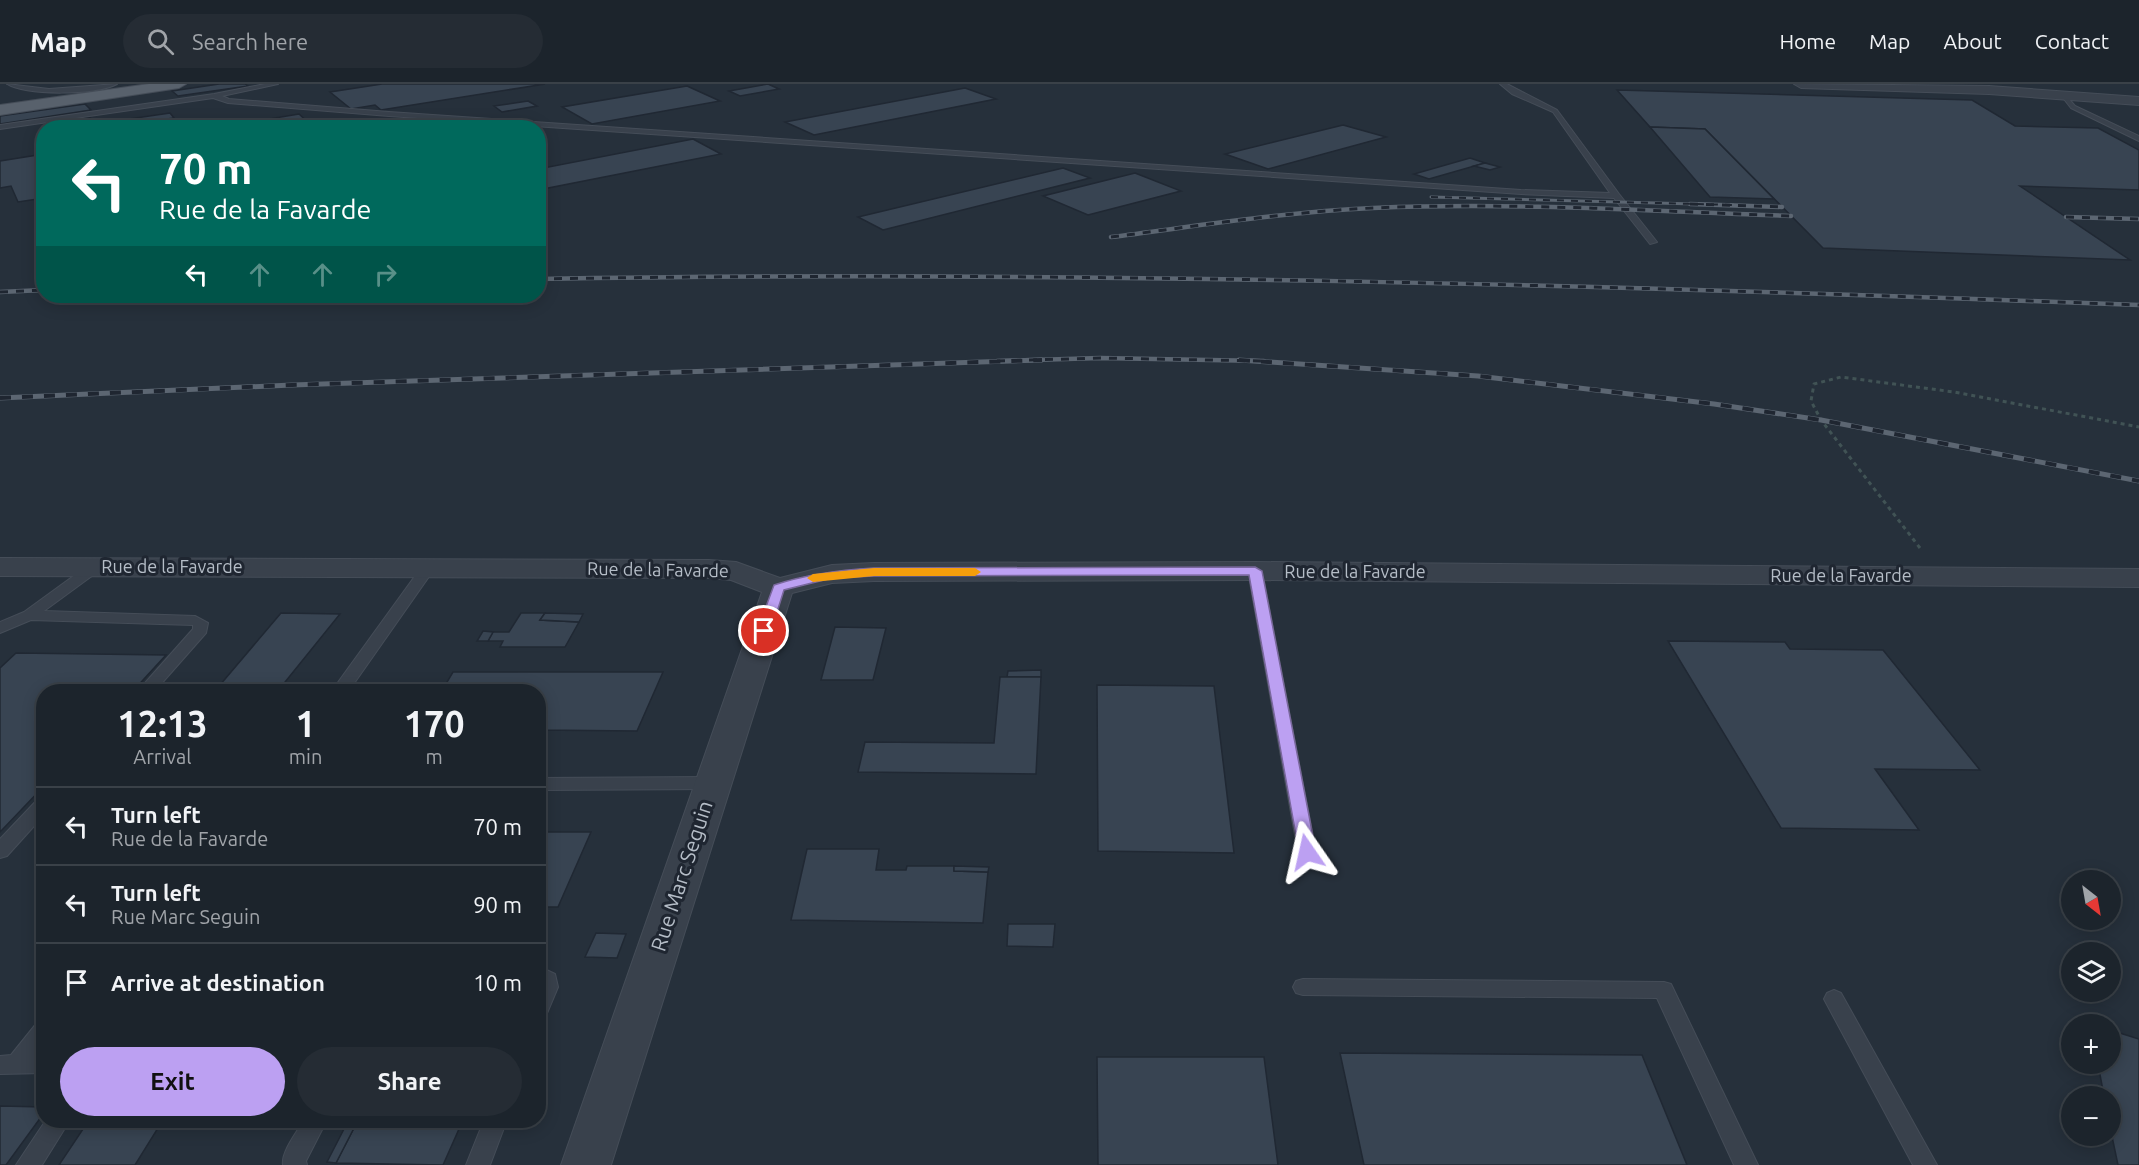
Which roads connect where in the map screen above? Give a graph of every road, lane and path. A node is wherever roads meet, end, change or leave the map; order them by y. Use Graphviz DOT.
graph roads {
  1 [pos="10,84"];
  2 [pos="114,84"];
  3 [pos="179,84"];
  4 [pos="275,84"];
  5 [pos="1503,84"];
  6 [pos="1801,84"];
  7 [pos="2062,94"];
  8 [pos="214,96"];
  9 [pos="2139,101"];
  10 [pos="0,110"];
  11 [pos="48,120"];
  12 [pos="478,120"];
  13 [pos="2103,121"];
  14 [pos="36,122"];
  15 [pos="546,125"];
  16 [pos="0,127"];
  17 [pos="2139,129"];
  18 [pos="2139,139"];
  19 [pos="1616,196"];
  20 [pos="1653,243"];
  21 [pos="2139,427"];
  22 [pos="0,567"];
  23 [pos="95,567"];
  24 [pos="428,568"];
  25 [pos="1255,571"];
  26 [pos="1942,576"];
  27 [pos="2139,578"];
  28 [pos="778,588"];
  29 [pos="29,615"];
  30 [pos="0,628"];
  31 [pos="152,684"];
  32 [pos="345,684"];
  33 [pos="713,783"];
  34 [pos="546,784"];
  35 [pos="36,812"];
  36 [pos="0,851"];
  37 [pos="1307,852"];
  38 [pos="1304,987"];
  39 [pos="1834,999"];
  40 [pos="36,1038"];
  41 [pos="36,1064"];
  42 [pos="8,1065"];
  43 [pos="53,1128"];
  44 [pos="312,1128"];
  45 [pos="493,1128"];
  46 [pos="28,1165"];
  47 [pos="295,1165"];
  48 [pos="478,1165"];
  49 [pos="586,1165"];
  50 [pos="1746,1165"];
  51 [pos="1925,1165"];
  1 -- 2 [label="lane"];
  3 -- 10 [label="main road"];
  4 -- 8 [label="lane"];
  5 -- 19 [label="lane"];
  6 -- 7 [label="street"];
  7 -- 9 [label="street"];
  7 -- 13 [label="lane"];
  8 -- 11 [label="lane"];
  8 -- 12 [label="lane"];
  13 -- 17 [label="lane"];
  13 -- 18 [label="lane"];
  14 -- 16 [label="lane"];
  15 -- 19 [label="lane"];
  19 -- 20 [label="lane"];
  21 -- 26 [label="path"];
  22 -- 23 [label="street, Rue de la Favarde"];
  23 -- 24 [label="street, Rue de la Favarde"];
  23 -- 29 [label="lane"];
  24 -- 28 [label="street, Rue de la Favarde"];
  24 -- 32 [label="lane"];
  25 -- 26 [label="street, Rue de la Favarde"];
  25 -- 28 [label="street, Rue de la Favarde"];
  25 -- 37 [label="lane"];
  26 -- 27 [label="street, Rue de la Favarde"];
  28 -- 33 [label="street, Rue Marc Seguin"];
  29 -- 30 [label="lane"];
  29 -- 31 [label="lane"];
  33 -- 34 [label="lane"];
  33 -- 49 [label="street, Rue Marc Seguin"];
  35 -- 36 [label="lane"];
  38 -- 50 [label="lane"];
  39 -- 51 [label="lane"];
  40 -- 42 [label="lane"];
  41 -- 42 [label="lane"];
  43 -- 46 [label="lane"];
  44 -- 47 [label="lane"];
  45 -- 48 [label="lane"];
}
